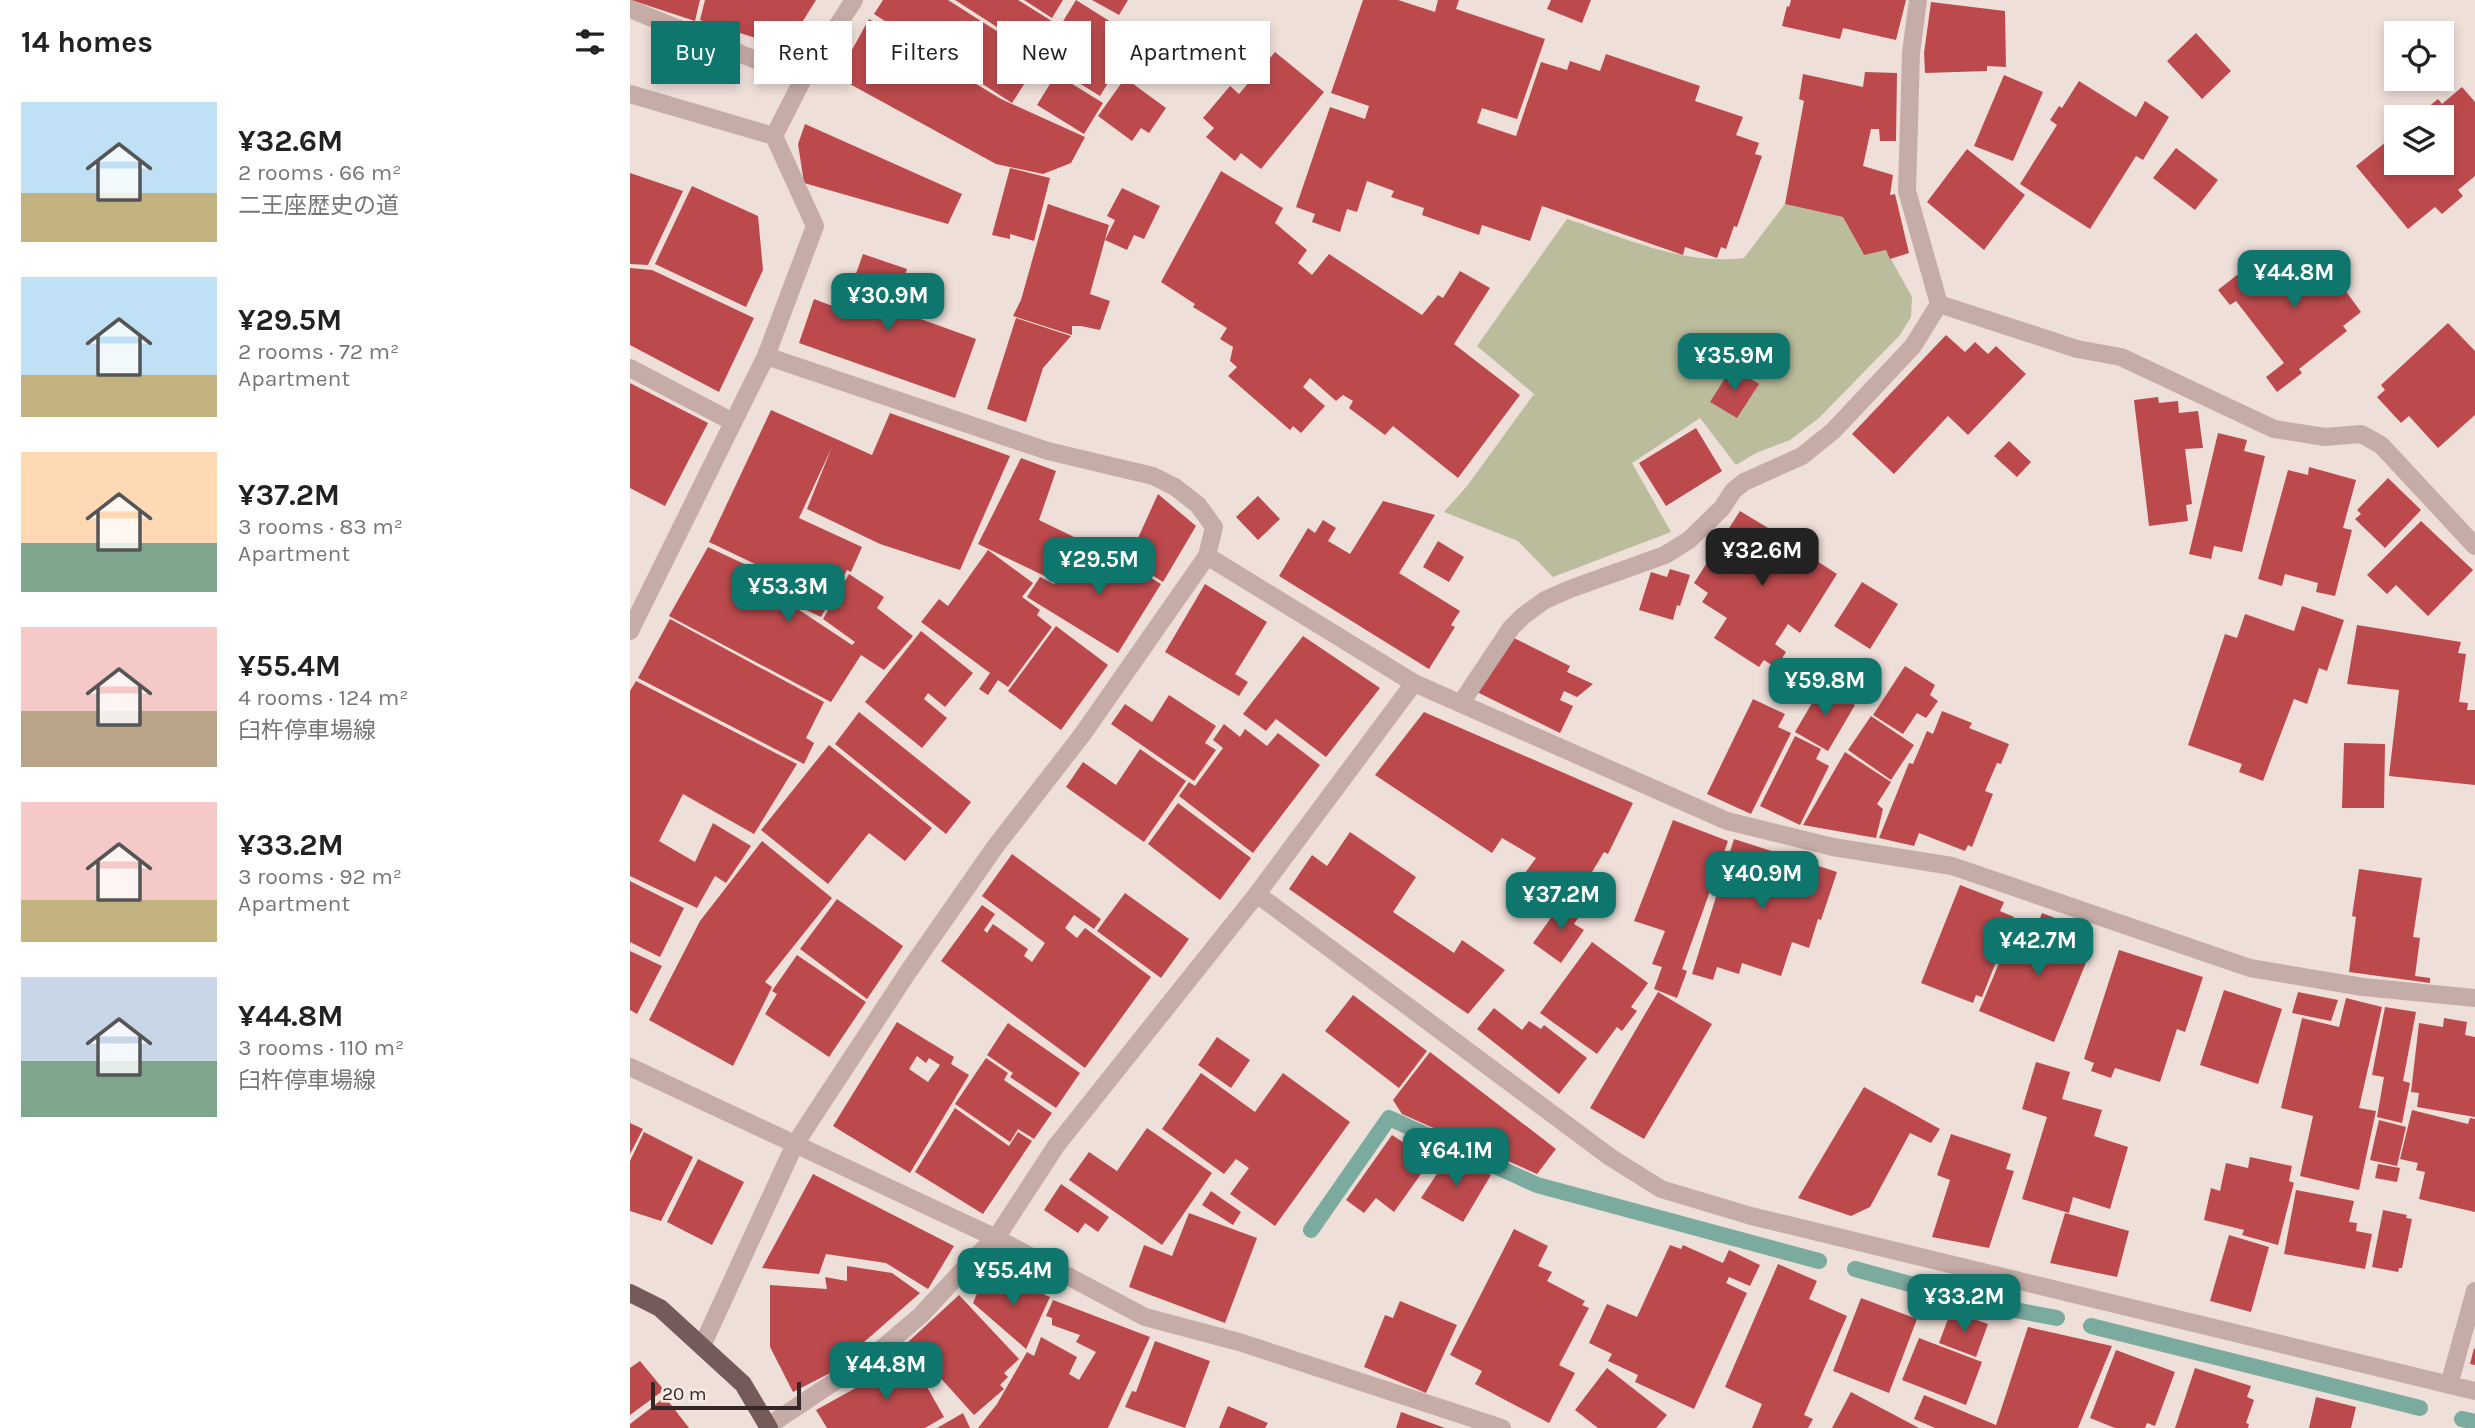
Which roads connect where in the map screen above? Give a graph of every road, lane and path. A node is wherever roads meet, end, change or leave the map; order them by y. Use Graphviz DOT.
graph roads {
  1 [pos="854,0"];
  2 [pos="1918,0"];
  3 [pos="630,9"];
  4 [pos="840,21"];
  5 [pos="754,59"];
  6 [pos="800,84"];
  7 [pos="630,94"];
  8 [pos="774,136"];
  9 [pos="1938,304"];
  10 [pos="766,356"];
  11 [pos="630,368"];
  12 [pos="733,422"];
  13 [pos="2475,547"];
  14 [pos="1207,556"];
  15 [pos="630,631"];
  16 [pos="1414,682"];
  17 [pos="1461,703"];
  18 [pos="1257,894"];
  19 [pos="2475,998"];
  20 [pos="630,1067"];
  21 [pos="795,1144"];
  22 [pos="996,1238"];
  23 [pos="2475,1290"];
  24 [pos="630,1293"];
  25 [pos="702,1346"];
  26 [pos="2449,1385"];
  27 [pos="2475,1391"];
  28 [pos="769,1427"];
  29 [pos="1502,1428"];
  1 -- 4 [label="street"];
  2 -- 9 [label="street"];
  3 -- 5 [label="street"];
  6 -- 8 [label="street"];
  7 -- 8 [label="street"];
  8 -- 10 [label="street"];
  9 -- 13 [label="street"];
  9 -- 17 [label="street"];
  10 -- 12 [label="street"];
  10 -- 14 [label="street"];
  11 -- 12 [label="street"];
  12 -- 15 [label="street"];
  14 -- 16 [label="street"];
  14 -- 21 [label="street"];
  16 -- 17 [label="street"];
  16 -- 18 [label="street"];
  17 -- 19 [label="street"];
  18 -- 22 [label="street"];
  18 -- 26 [label="street"];
  20 -- 21 [label="street"];
  21 -- 22 [label="street"];
  21 -- 25 [label="street"];
  22 -- 28 [label="street"];
  22 -- 29 [label="street"];
  23 -- 26 [label="street"];
  24 -- 25 [label="main road"];
  25 -- 28 [label="main road"];
  26 -- 27 [label="street"];
}
